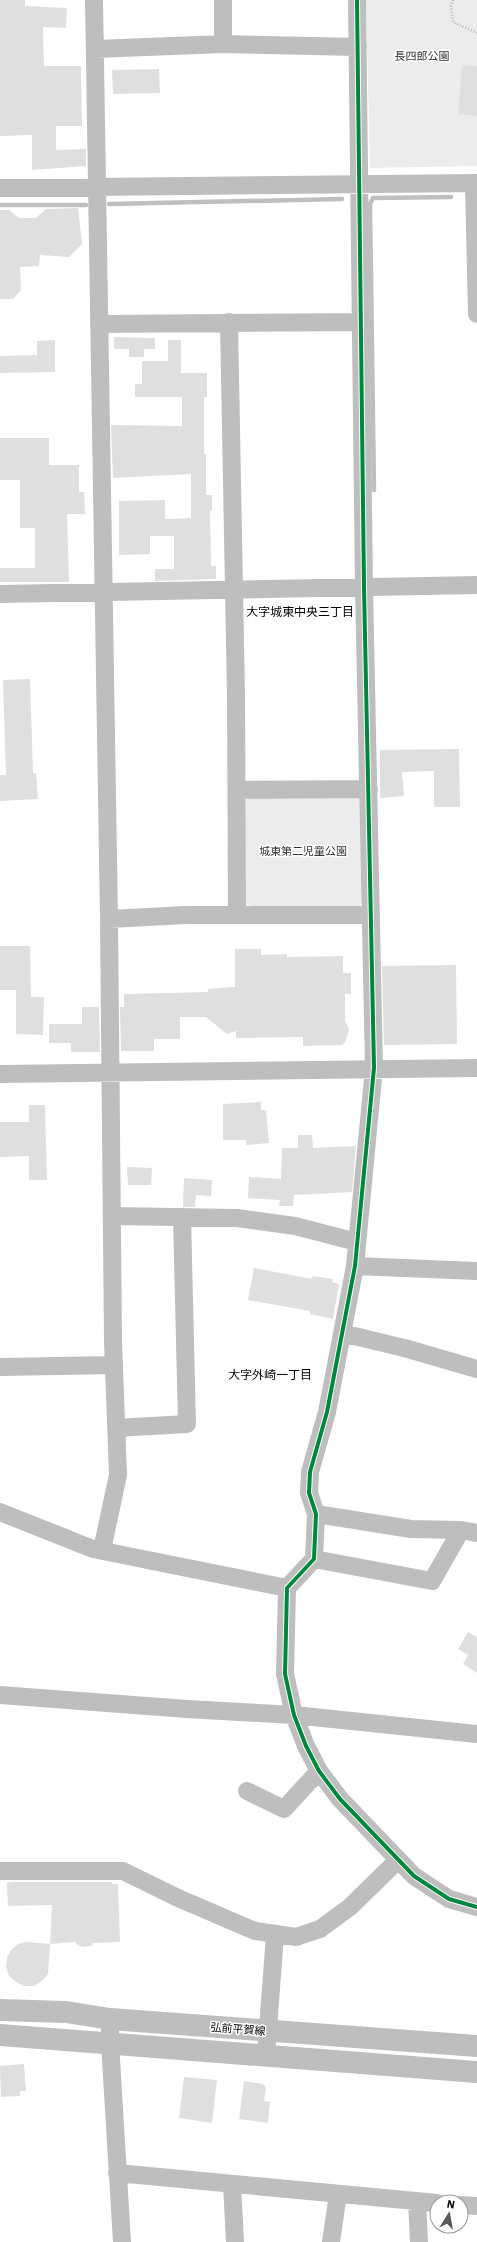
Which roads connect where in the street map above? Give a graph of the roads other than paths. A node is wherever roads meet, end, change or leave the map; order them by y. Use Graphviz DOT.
graph roads {
  1 [pos="94,0"];
  2 [pos="223,0"];
  3 [pos="357,0"];
  4 [pos="223,44"];
  5 [pos="358,46"];
  6 [pos="95,49"];
  7 [pos="476,183"];
  8 [pos="359,184"];
  9 [pos="98,187"];
  10 [pos="0,188"];
  11 [pos="477,314"];
  12 [pos="229,322"];
  13 [pos="362,322"];
  14 [pos="99,324"];
  15 [pos="477,585"];
  16 [pos="364,587"];
  17 [pos="234,590"];
  18 [pos="0,594"];
  19 [pos="103,594"];
  20 [pos="369,789"];
  21 [pos="237,790"];
  22 [pos="237,915"];
  23 [pos="371,915"];
  24 [pos="109,919"];
  25 [pos="374,1068"];
  26 [pos="477,1068"];
  27 [pos="110,1072"];
  28 [pos="0,1074"];
  29 [pos="112,1216"];
  30 [pos="182,1217"];
  31 [pos="357,1242"];
  32 [pos="355,1266"];
  33 [pos="477,1272"];
  34 [pos="342,1333"];
  35 [pos="114,1366"];
  36 [pos="0,1367"];
  37 [pos="477,1369"];
  38 [pos="116,1428"];
  39 [pos="0,1512"];
  40 [pos="316,1514"];
  41 [pos="469,1531"];
  42 [pos="102,1550"];
  43 [pos="314,1559"];
  44 [pos="287,1588"];
  45 [pos="0,1695"];
  46 [pos="294,1715"];
  47 [pos="477,1734"];
  48 [pos="319,1771"];
  49 [pos="247,1791"];
  50 [pos="397,1861"];
  51 [pos="0,1871"];
  52 [pos="477,1907"];
  53 [pos="275,1935"];
  54 [pos="0,2010"];
  55 [pos="110,2019"];
  56 [pos="268,2031"];
  57 [pos="0,2035"];
  58 [pos="110,2043"];
  59 [pos="477,2046"];
  60 [pos="266,2055"];
  61 [pos="477,2072"];
  62 [pos="117,2173"];
  63 [pos="232,2184"];
  64 [pos="338,2194"];
  65 [pos="417,2201"];
  66 [pos="429,2202"];
  67 [pos="122,2242"];
  68 [pos="235,2242"];
  69 [pos="331,2242"];
  70 [pos="419,2242"];
  1 -- 6 [label="street"];
  2 -- 4 [label="street"];
  3 -- 5 [label="street"];
  4 -- 5 [label="street"];
  4 -- 6 [label="street"];
  5 -- 8 [label="street"];
  6 -- 9 [label="street"];
  7 -- 8 [label="street"];
  7 -- 11 [label="street"];
  8 -- 9 [label="street"];
  8 -- 13 [label="street"];
  9 -- 10 [label="street"];
  9 -- 14 [label="street"];
  12 -- 13 [label="street"];
  12 -- 14 [label="street"];
  12 -- 17 [label="street"];
  13 -- 16 [label="street"];
  14 -- 19 [label="street"];
  15 -- 16 [label="street"];
  16 -- 17 [label="street"];
  16 -- 20 [label="street"];
  17 -- 19 [label="street"];
  17 -- 21 [label="street"];
  18 -- 19 [label="street"];
  19 -- 24 [label="street"];
  20 -- 21 [label="street"];
  20 -- 23 [label="street"];
  21 -- 22 [label="street"];
  22 -- 23 [label="street"];
  22 -- 24 [label="street"];
  23 -- 25 [label="street"];
  24 -- 27 [label="street"];
  25 -- 26 [label="street"];
  25 -- 27 [label="street"];
  25 -- 31 [label="street"];
  27 -- 28 [label="street"];
  27 -- 29 [label="street"];
  29 -- 30 [label="street"];
  29 -- 35 [label="street"];
  30 -- 31 [label="street"];
  30 -- 38 [label="street"];
  31 -- 32 [label="street"];
  32 -- 33 [label="street"];
  32 -- 34 [label="street"];
  34 -- 37 [label="street"];
  34 -- 40 [label="street"];
  35 -- 36 [label="street"];
  35 -- 38 [label="street"];
  38 -- 42 [label="street"];
  39 -- 42 [label="street"];
  40 -- 41 [label="street"];
  40 -- 43 [label="street"];
  41 -- 43 [label="street"];
  42 -- 44 [label="street"];
  43 -- 44 [label="street"];
  44 -- 46 [label="street"];
  45 -- 46 [label="street"];
  46 -- 47 [label="street"];
  46 -- 48 [label="street"];
  48 -- 49 [label="street"];
  48 -- 50 [label="street"];
  50 -- 52 [label="street"];
  50 -- 53 [label="street"];
  51 -- 53 [label="street"];
  53 -- 56 [label="street"];
  54 -- 55 [label="main road, 弘前平賀線"];
  55 -- 56 [label="main road, 弘前平賀線"];
  55 -- 58 [label="street"];
  56 -- 59 [label="main road, 弘前平賀線"];
  56 -- 60 [label="street"];
  57 -- 58 [label="main road"];
  58 -- 60 [label="main road"];
  58 -- 62 [label="street"];
  60 -- 61 [label="main road"];
  62 -- 63 [label="street"];
  62 -- 67 [label="street"];
  63 -- 64 [label="street"];
  63 -- 68 [label="street"];
  64 -- 65 [label="street"];
  64 -- 69 [label="street"];
  65 -- 66 [label="street"];
  65 -- 70 [label="street"];
}
